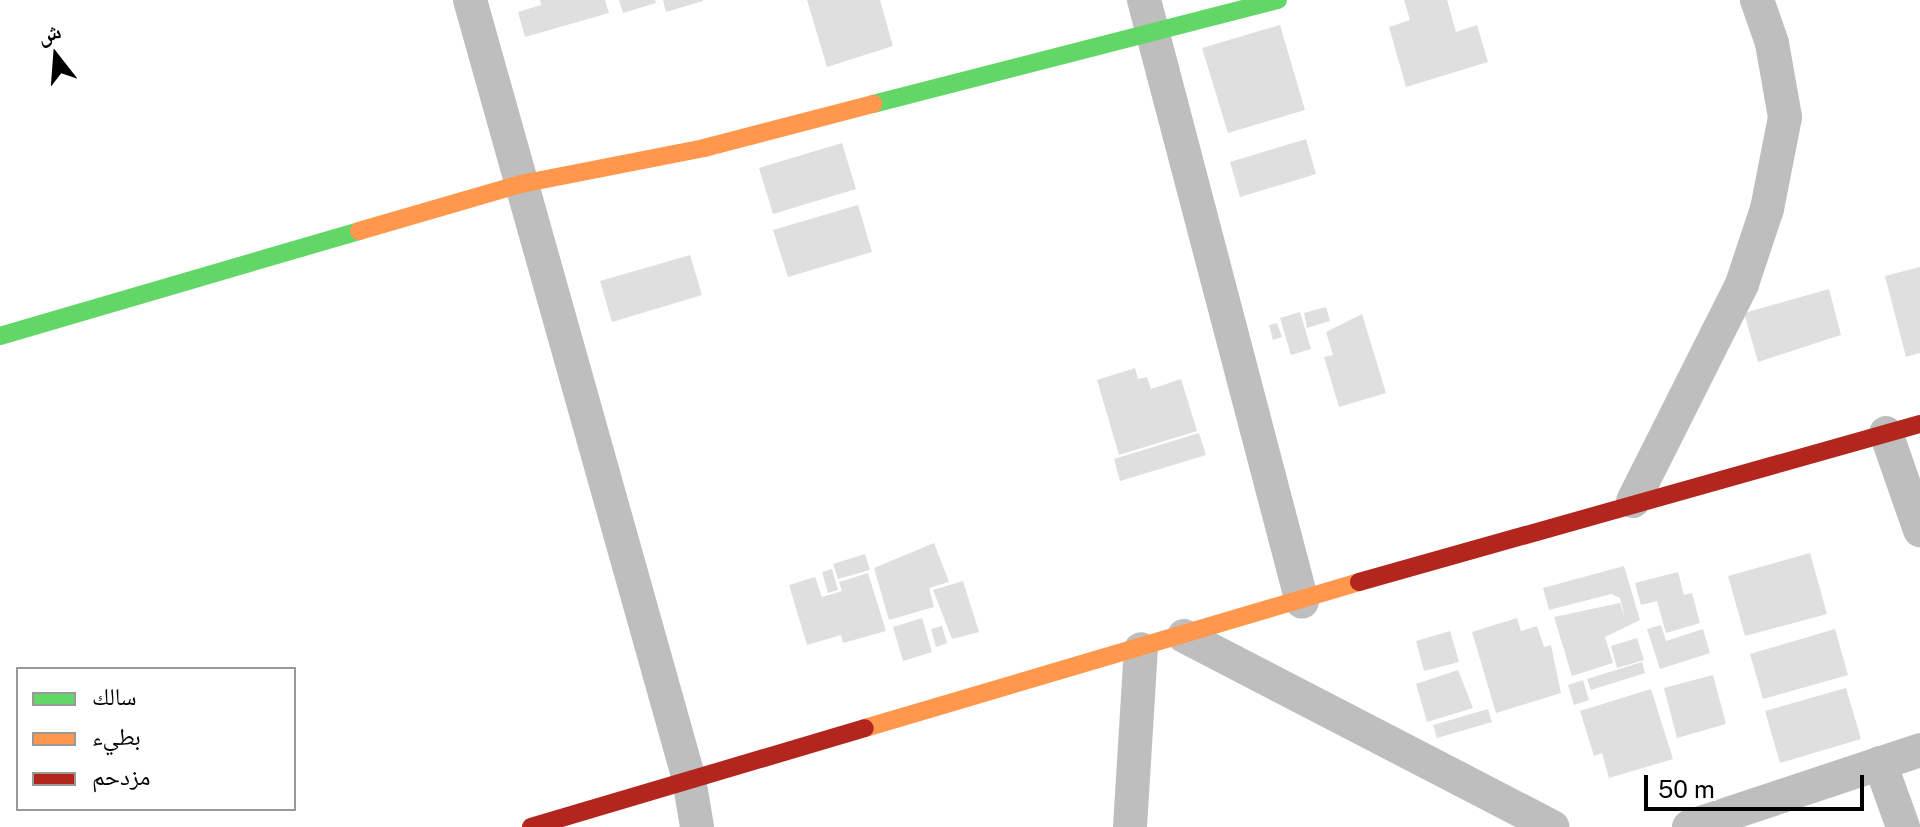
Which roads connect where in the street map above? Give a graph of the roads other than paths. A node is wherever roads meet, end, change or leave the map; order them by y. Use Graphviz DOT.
graph roads {
  1 [pos="470,0"];
  2 [pos="1278,0"];
  3 [pos="1757,0"];
  4 [pos="1148,16"];
  5 [pos="521,184"];
  6 [pos="0,336"];
  7 [pos="1920,424"];
  8 [pos="1886,433"];
  9 [pos="1633,501"];
  10 [pos="1920,530"];
  11 [pos="1302,602"];
  12 [pos="1184,636"];
  13 [pos="1141,649"];
  14 [pos="1920,750"];
  15 [pos="1880,763"];
  16 [pos="689,779"];
  17 [pos="531,827"];
  18 [pos="697,827"];
  19 [pos="1130,827"];
  20 [pos="1552,827"];
  21 [pos="1689,827"];
  22 [pos="1903,827"];
  1 -- 5 [label="street"];
  2 -- 4 [label="street"];
  3 -- 9 [label="street"];
  4 -- 5 [label="street"];
  4 -- 11 [label="street"];
  5 -- 6 [label="street"];
  5 -- 16 [label="street"];
  7 -- 8 [label="street"];
  8 -- 9 [label="street"];
  8 -- 10 [label="street"];
  9 -- 11 [label="street"];
  11 -- 12 [label="street"];
  12 -- 13 [label="street"];
  12 -- 20 [label="street"];
  13 -- 16 [label="street"];
  13 -- 19 [label="street"];
  14 -- 15 [label="street"];
  15 -- 21 [label="street"];
  15 -- 22 [label="street"];
  16 -- 17 [label="street"];
  16 -- 18 [label="street"];
}
